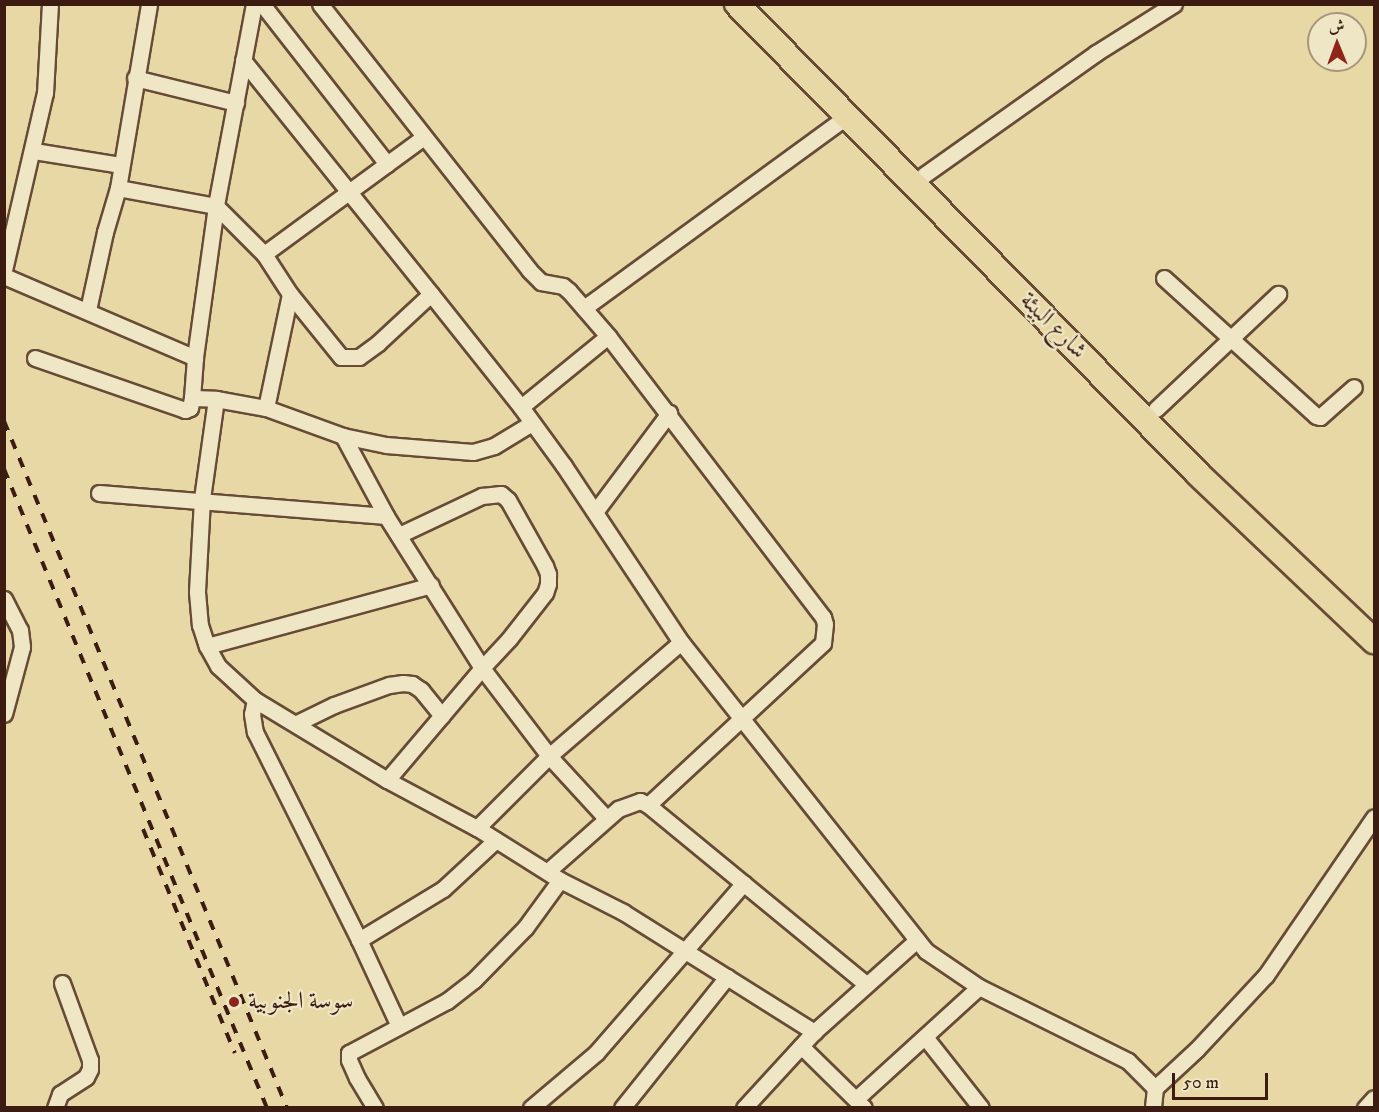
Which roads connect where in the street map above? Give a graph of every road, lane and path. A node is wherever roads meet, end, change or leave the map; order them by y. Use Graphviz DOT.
graph roads {
  1 [pos="50,4"];
  2 [pos="149,4"];
  3 [pos="254,4"];
  4 [pos="262,4"];
  5 [pos="320,4"];
  6 [pos="737,4"];
  7 [pos="756,4"];
  8 [pos="1174,4"];
  9 [pos="243,60"];
  10 [pos="135,78"];
  11 [pos="236,102"];
  12 [pos="846,117"];
  13 [pos="424,137"];
  14 [pos="34,151"];
  15 [pos="387,164"];
  16 [pos="120,165"];
  17 [pos="924,175"];
  18 [pos="118,188"];
  19 [pos="350,190"];
  20 [pos="216,206"];
  21 [pos="264,255"];
  22 [pos="4,270"];
  23 [pos="4,276"];
  24 [pos="1164,278"];
  25 [pos="291,294"];
  26 [pos="431,294"];
  27 [pos="1278,294"];
  28 [pos="584,308"];
  29 [pos="88,310"];
  30 [pos="608,336"];
  31 [pos="1230,339"];
  32 [pos="35,358"];
  33 [pos="195,358"];
  34 [pos="1354,387"];
  35 [pos="192,398"];
  36 [pos="216,399"];
  37 [pos="521,407"];
  38 [pos="266,408"];
  39 [pos="1156,409"];
  40 [pos="669,413"];
  41 [pos="532,423"];
  42 [pos="343,435"];
  43 [pos="99,492"];
  44 [pos="202,499"];
  45 [pos="595,512"];
  46 [pos="386,516"];
  47 [pos="399,535"];
  48 [pos="431,585"];
  49 [pos="4,599"];
  50 [pos="1374,624"];
  51 [pos="1374,641"];
  52 [pos="681,642"];
  53 [pos="207,646"];
  54 [pos="482,668"];
  55 [pos="255,700"];
  56 [pos="4,714"];
  57 [pos="442,716"];
  58 [pos="743,717"];
  59 [pos="297,723"];
  60 [pos="549,756"];
  61 [pos="387,780"];
  62 [pos="648,805"];
  63 [pos="1374,817"];
  64 [pos="606,818"];
  65 [pos="477,828"];
  66 [pos="496,840"];
  67 [pos="554,876"];
  68 [pos="744,883"];
  69 [pos="359,940"];
  70 [pos="917,940"];
  71 [pos="684,950"];
  72 [pos="727,977"];
  73 [pos="62,983"];
  74 [pos="866,984"];
  75 [pos="980,987"];
  76 [pos="399,1026"];
  77 [pos="814,1032"];
  78 [pos="925,1037"];
  79 [pos="801,1046"];
  80 [pos="1155,1088"];
  81 [pos="1374,1098"];
  82 [pos="860,1103"];
  83 [pos="55,1107"];
  84 [pos="375,1107"];
  85 [pos="531,1107"];
  86 [pos="622,1107"];
  87 [pos="744,1107"];
  88 [pos="981,1107"];
  89 [pos="1153,1107"];
  90 [pos="1365,1107"];
  1 -- 14 [label="street"];
  2 -- 10 [label="street"];
  3 -- 9 [label="street"];
  4 -- 15 [label="street"];
  5 -- 13 [label="street"];
  6 -- 12 [label="highway, شارع البيئة"];
  7 -- 17 [label="highway, شارع البيئة"];
  8 -- 17 [label="street"];
  9 -- 11 [label="street"];
  9 -- 19 [label="street"];
  10 -- 11 [label="street"];
  10 -- 16 [label="street"];
  11 -- 20 [label="street"];
  12 -- 28 [label="street"];
  12 -- 51 [label="highway, شارع البيئة"];
  13 -- 15 [label="street"];
  13 -- 28 [label="street"];
  14 -- 16 [label="street"];
  14 -- 22 [label="street"];
  15 -- 19 [label="street"];
  16 -- 18 [label="street"];
  17 -- 39 [label="highway, شارع البيئة"];
  18 -- 20 [label="street"];
  18 -- 29 [label="street"];
  19 -- 21 [label="street"];
  19 -- 26 [label="street"];
  20 -- 21 [label="street"];
  20 -- 33 [label="street"];
  21 -- 25 [label="street"];
  23 -- 29 [label="street"];
  24 -- 31 [label="street"];
  25 -- 26 [label="street"];
  25 -- 38 [label="street"];
  26 -- 37 [label="street"];
  27 -- 31 [label="street"];
  28 -- 30 [label="street"];
  29 -- 33 [label="street"];
  30 -- 37 [label="street"];
  30 -- 40 [label="street"];
  31 -- 34 [label="street"];
  31 -- 39 [label="street"];
  32 -- 35 [label="street"];
  33 -- 35 [label="street"];
  35 -- 36 [label="street"];
  36 -- 38 [label="street"];
  36 -- 44 [label="street"];
  37 -- 41 [label="street"];
  38 -- 42 [label="street"];
  39 -- 50 [label="highway, شارع البيئة"];
  40 -- 45 [label="street"];
  40 -- 58 [label="street"];
  41 -- 42 [label="street"];
  41 -- 45 [label="street"];
  42 -- 46 [label="street"];
  43 -- 44 [label="street"];
  44 -- 46 [label="street"];
  44 -- 53 [label="street"];
  45 -- 52 [label="street"];
  46 -- 47 [label="street"];
  47 -- 48 [label="street"];
  47 -- 54 [label="street"];
  48 -- 53 [label="street"];
  48 -- 54 [label="street"];
  49 -- 56 [label="street"];
  52 -- 58 [label="street"];
  52 -- 60 [label="street"];
  53 -- 55 [label="street"];
  54 -- 57 [label="street"];
  54 -- 60 [label="street"];
  55 -- 59 [label="street"];
  55 -- 69 [label="street"];
  57 -- 59 [label="street"];
  57 -- 61 [label="street"];
  58 -- 62 [label="street"];
  58 -- 70 [label="street"];
  59 -- 61 [label="street"];
  60 -- 64 [label="street"];
  60 -- 65 [label="street"];
  61 -- 65 [label="street"];
  62 -- 64 [label="street"];
  62 -- 68 [label="street"];
  63 -- 80 [label="street"];
  64 -- 67 [label="street"];
  65 -- 66 [label="street"];
  66 -- 67 [label="street"];
  66 -- 69 [label="street"];
  67 -- 71 [label="street"];
  67 -- 76 [label="street"];
  68 -- 71 [label="street"];
  68 -- 74 [label="street"];
  69 -- 76 [label="street"];
  70 -- 74 [label="street"];
  70 -- 75 [label="street"];
  71 -- 72 [label="street"];
  71 -- 85 [label="street"];
  72 -- 77 [label="street"];
  72 -- 86 [label="street"];
  73 -- 83 [label="street"];
  74 -- 77 [label="street"];
  75 -- 78 [label="street"];
  75 -- 80 [label="street"];
  76 -- 84 [label="street"];
  77 -- 79 [label="street"];
  78 -- 82 [label="street"];
  78 -- 88 [label="street"];
  79 -- 82 [label="street"];
  79 -- 87 [label="street"];
  80 -- 89 [label="street"];
  81 -- 90 [label="street"];
}
